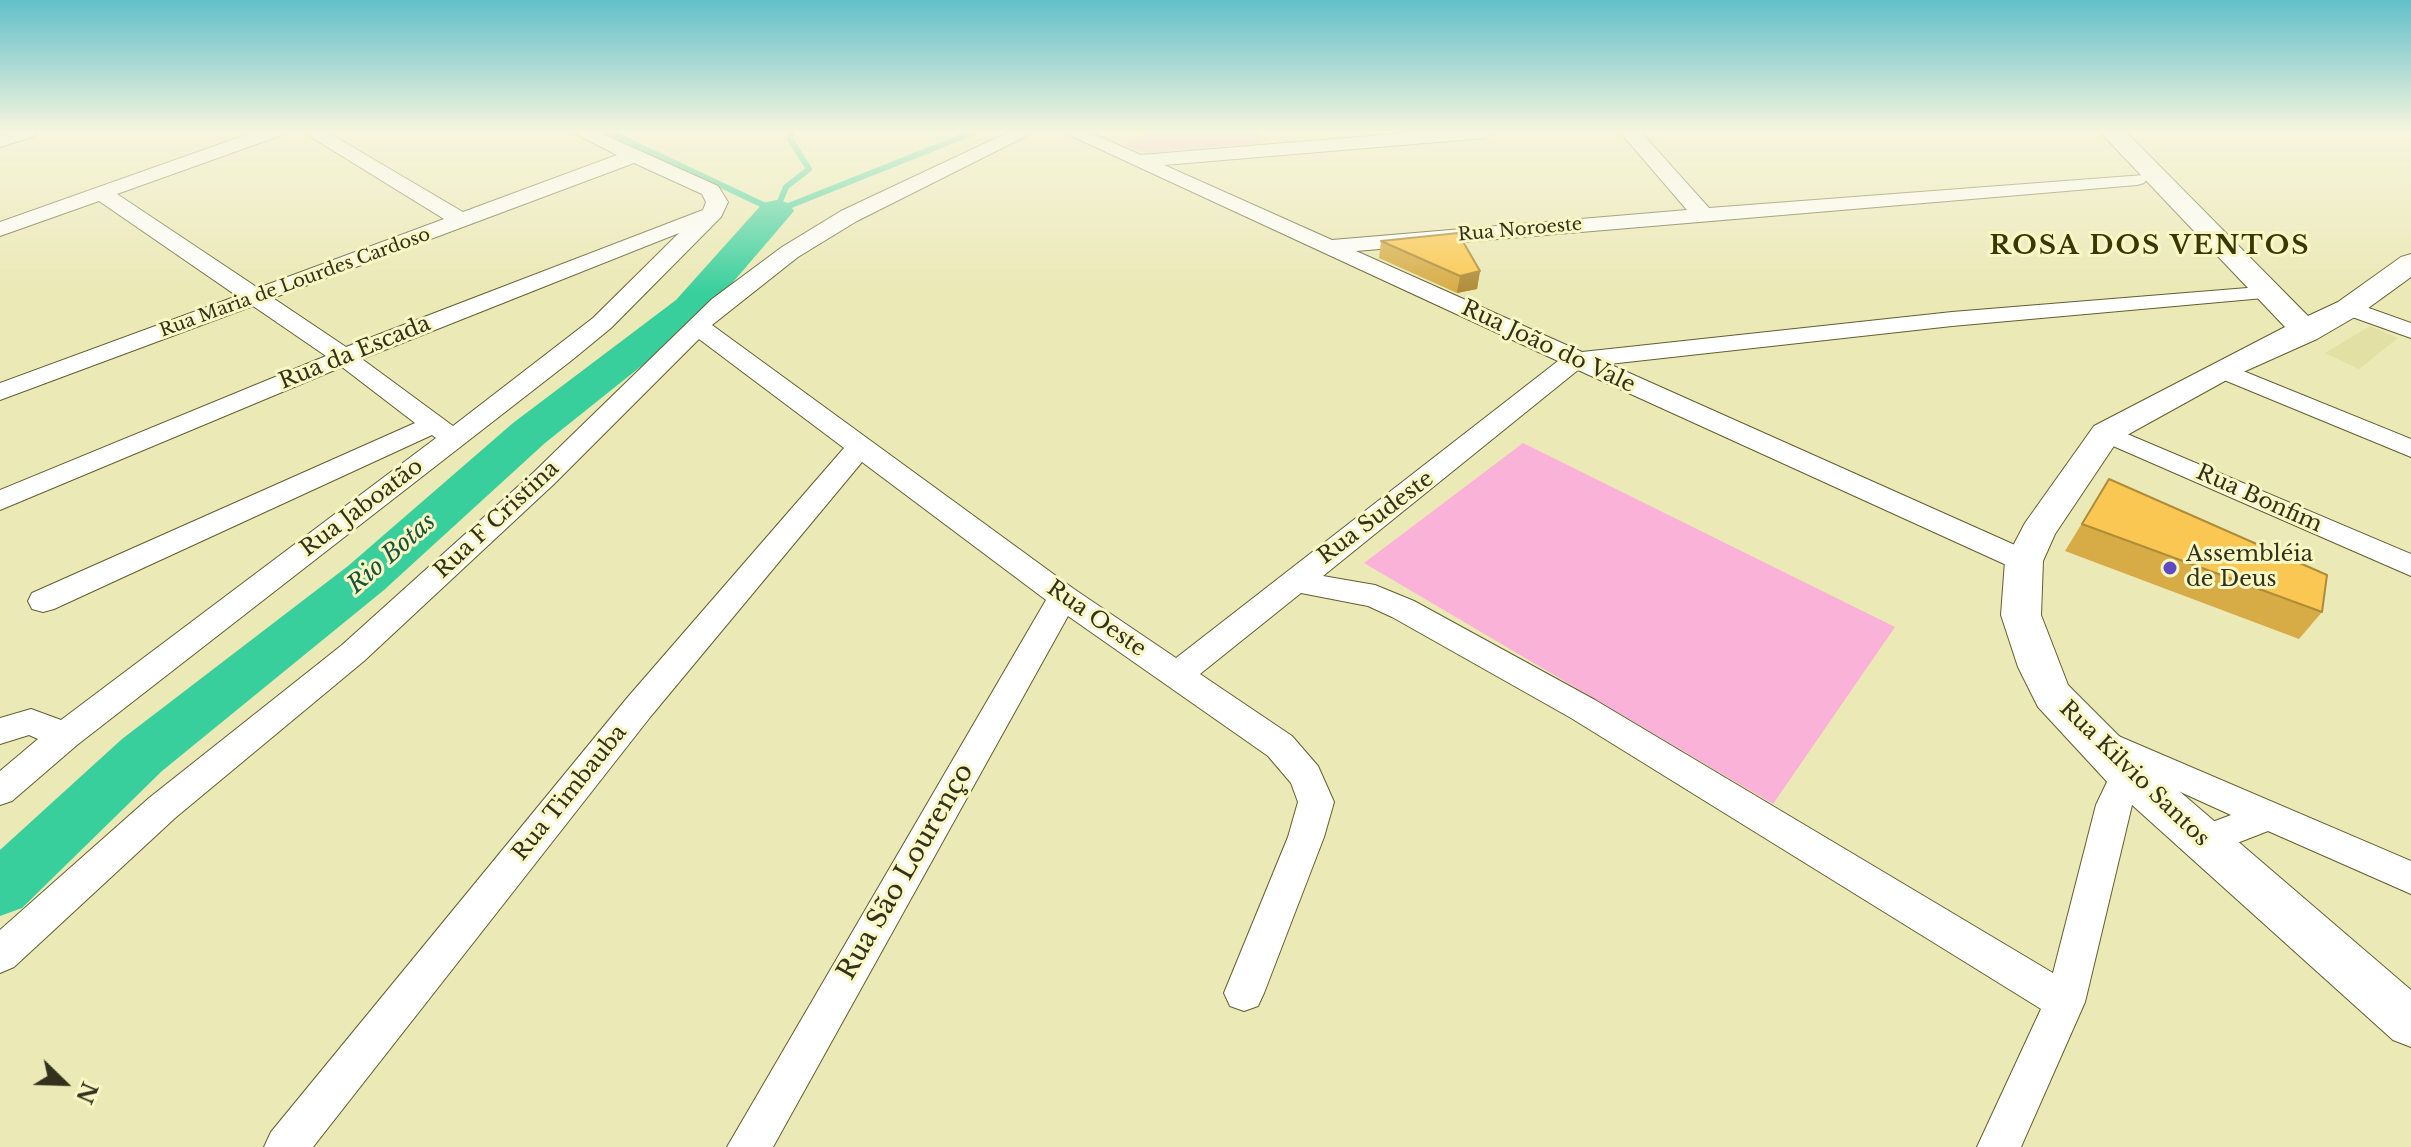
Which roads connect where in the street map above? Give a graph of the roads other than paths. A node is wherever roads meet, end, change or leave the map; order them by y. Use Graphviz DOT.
graph roads {
  1 [pos="122,186"];
  2 [pos="403,186"];
  3 [pos="556,186"];
  4 [pos="701,186"];
  5 [pos="912,186"];
  6 [pos="1193,186"];
  7 [pos="1677,186"];
  8 [pos="2056,186"];
  9 [pos="2163,186"];
  10 [pos="101,193"];
  11 [pos="713,212"];
  12 [pos="1702,214"];
  13 [pos="462,221"];
  14 [pos="0,229"];
  15 [pos="1334,247"];
  16 [pos="2411,263"];
  17 [pos="2264,291"];
  18 [pos="255,299"];
  19 [pos="2349,308"];
  20 [pos="696,325"];
  21 [pos="2411,331"];
  22 [pos="2306,332"];
  23 [pos="344,357"];
  24 [pos="1575,360"];
  25 [pos="2221,370"];
  26 [pos="0,392"];
  27 [pos="443,431"];
  28 [pos="2106,433"];
  29 [pos="861,446"];
  30 [pos="2411,449"];
  31 [pos="0,501"];
  32 [pos="1328,555"];
  33 [pos="2024,561"];
  34 [pos="2411,566"];
  35 [pos="1294,581"];
  36 [pos="1375,596"];
  37 [pos="1063,597"];
  38 [pos="43,601"];
  39 [pos="1177,675"];
  40 [pos="0,731"];
  41 [pos="65,736"];
  42 [pos="2095,740"];
  43 [pos="2127,773"];
  44 [pos="0,791"];
  45 [pos="2269,815"];
  46 [pos="2204,841"];
  47 [pos="2411,878"];
  48 [pos="0,955"];
  49 [pos="1244,993"];
  50 [pos="2065,1002"];
  51 [pos="2411,1023"];
  52 [pos="286,1147"];
  53 [pos="749,1147"];
  54 [pos="1999,1147"];
  1 -- 10 [label="street"];
  2 -- 13 [label="street"];
  3 -- 13 [label="street, Rua Maria de Lourdes Cardoso"];
  4 -- 11 [label="street"];
  5 -- 20 [label="street, Rua F Cristina"];
  6 -- 15 [label="street, Rua João do Vale"];
  7 -- 12 [label="street"];
  8 -- 12 [label="street, Rua Noroeste"];
  9 -- 17 [label="main road"];
  10 -- 14 [label="street"];
  10 -- 18 [label="street"];
  11 -- 23 [label="street, Rua da Escada"];
  11 -- 27 [label="street, Rua Jaboatão"];
  12 -- 15 [label="street, Rua Noroeste"];
  13 -- 18 [label="street, Rua Maria de Lourdes Cardoso"];
  15 -- 24 [label="street, Rua João do Vale"];
  16 -- 19 [label="main road, Rua Kilvio Santos"];
  17 -- 22 [label="main road"];
  17 -- 24 [label="street"];
  18 -- 23 [label="street"];
  18 -- 26 [label="street, Rua Maria de Lourdes Cardoso"];
  19 -- 21 [label="street"];
  19 -- 22 [label="main road, Rua Kilvio Santos"];
  20 -- 29 [label="street, Rua Oeste"];
  20 -- 48 [label="street, Rua F Cristina"];
  22 -- 25 [label="main road, Rua Kilvio Santos"];
  23 -- 27 [label="street"];
  23 -- 31 [label="street, Rua da Escada"];
  24 -- 32 [label="street, Rua Sudeste"];
  24 -- 33 [label="street, Rua João do Vale"];
  25 -- 28 [label="main road, Rua Kilvio Santos"];
  25 -- 30 [label="street"];
  27 -- 38 [label="street"];
  27 -- 41 [label="street, Rua Jaboatão"];
  28 -- 33 [label="main road, Rua Kilvio Santos"];
  28 -- 34 [label="street, Rua Bonfim"];
  29 -- 37 [label="street, Rua Oeste"];
  29 -- 52 [label="street, Rua Timbauba"];
  32 -- 35 [label="street, Rua Sudeste"];
  32 -- 36 [label="street"];
  33 -- 42 [label="main road, Rua Kilvio Santos"];
  35 -- 36 [label="street"];
  35 -- 39 [label="street, Rua Sudeste"];
  36 -- 50 [label="street"];
  37 -- 39 [label="street, Rua Oeste"];
  37 -- 53 [label="street, Rua São Lourenço"];
  39 -- 49 [label="street, Rua Oeste"];
  40 -- 41 [label="street"];
  41 -- 44 [label="street, Rua Jaboatão"];
  42 -- 43 [label="main road, Rua Kilvio Santos"];
  42 -- 45 [label="street"];
  43 -- 46 [label="main road, Rua Kilvio Santos"];
  43 -- 50 [label="street"];
  45 -- 46 [label="street"];
  45 -- 47 [label="street"];
  46 -- 51 [label="main road, Rua Kilvio Santos"];
  50 -- 54 [label="street"];
}
